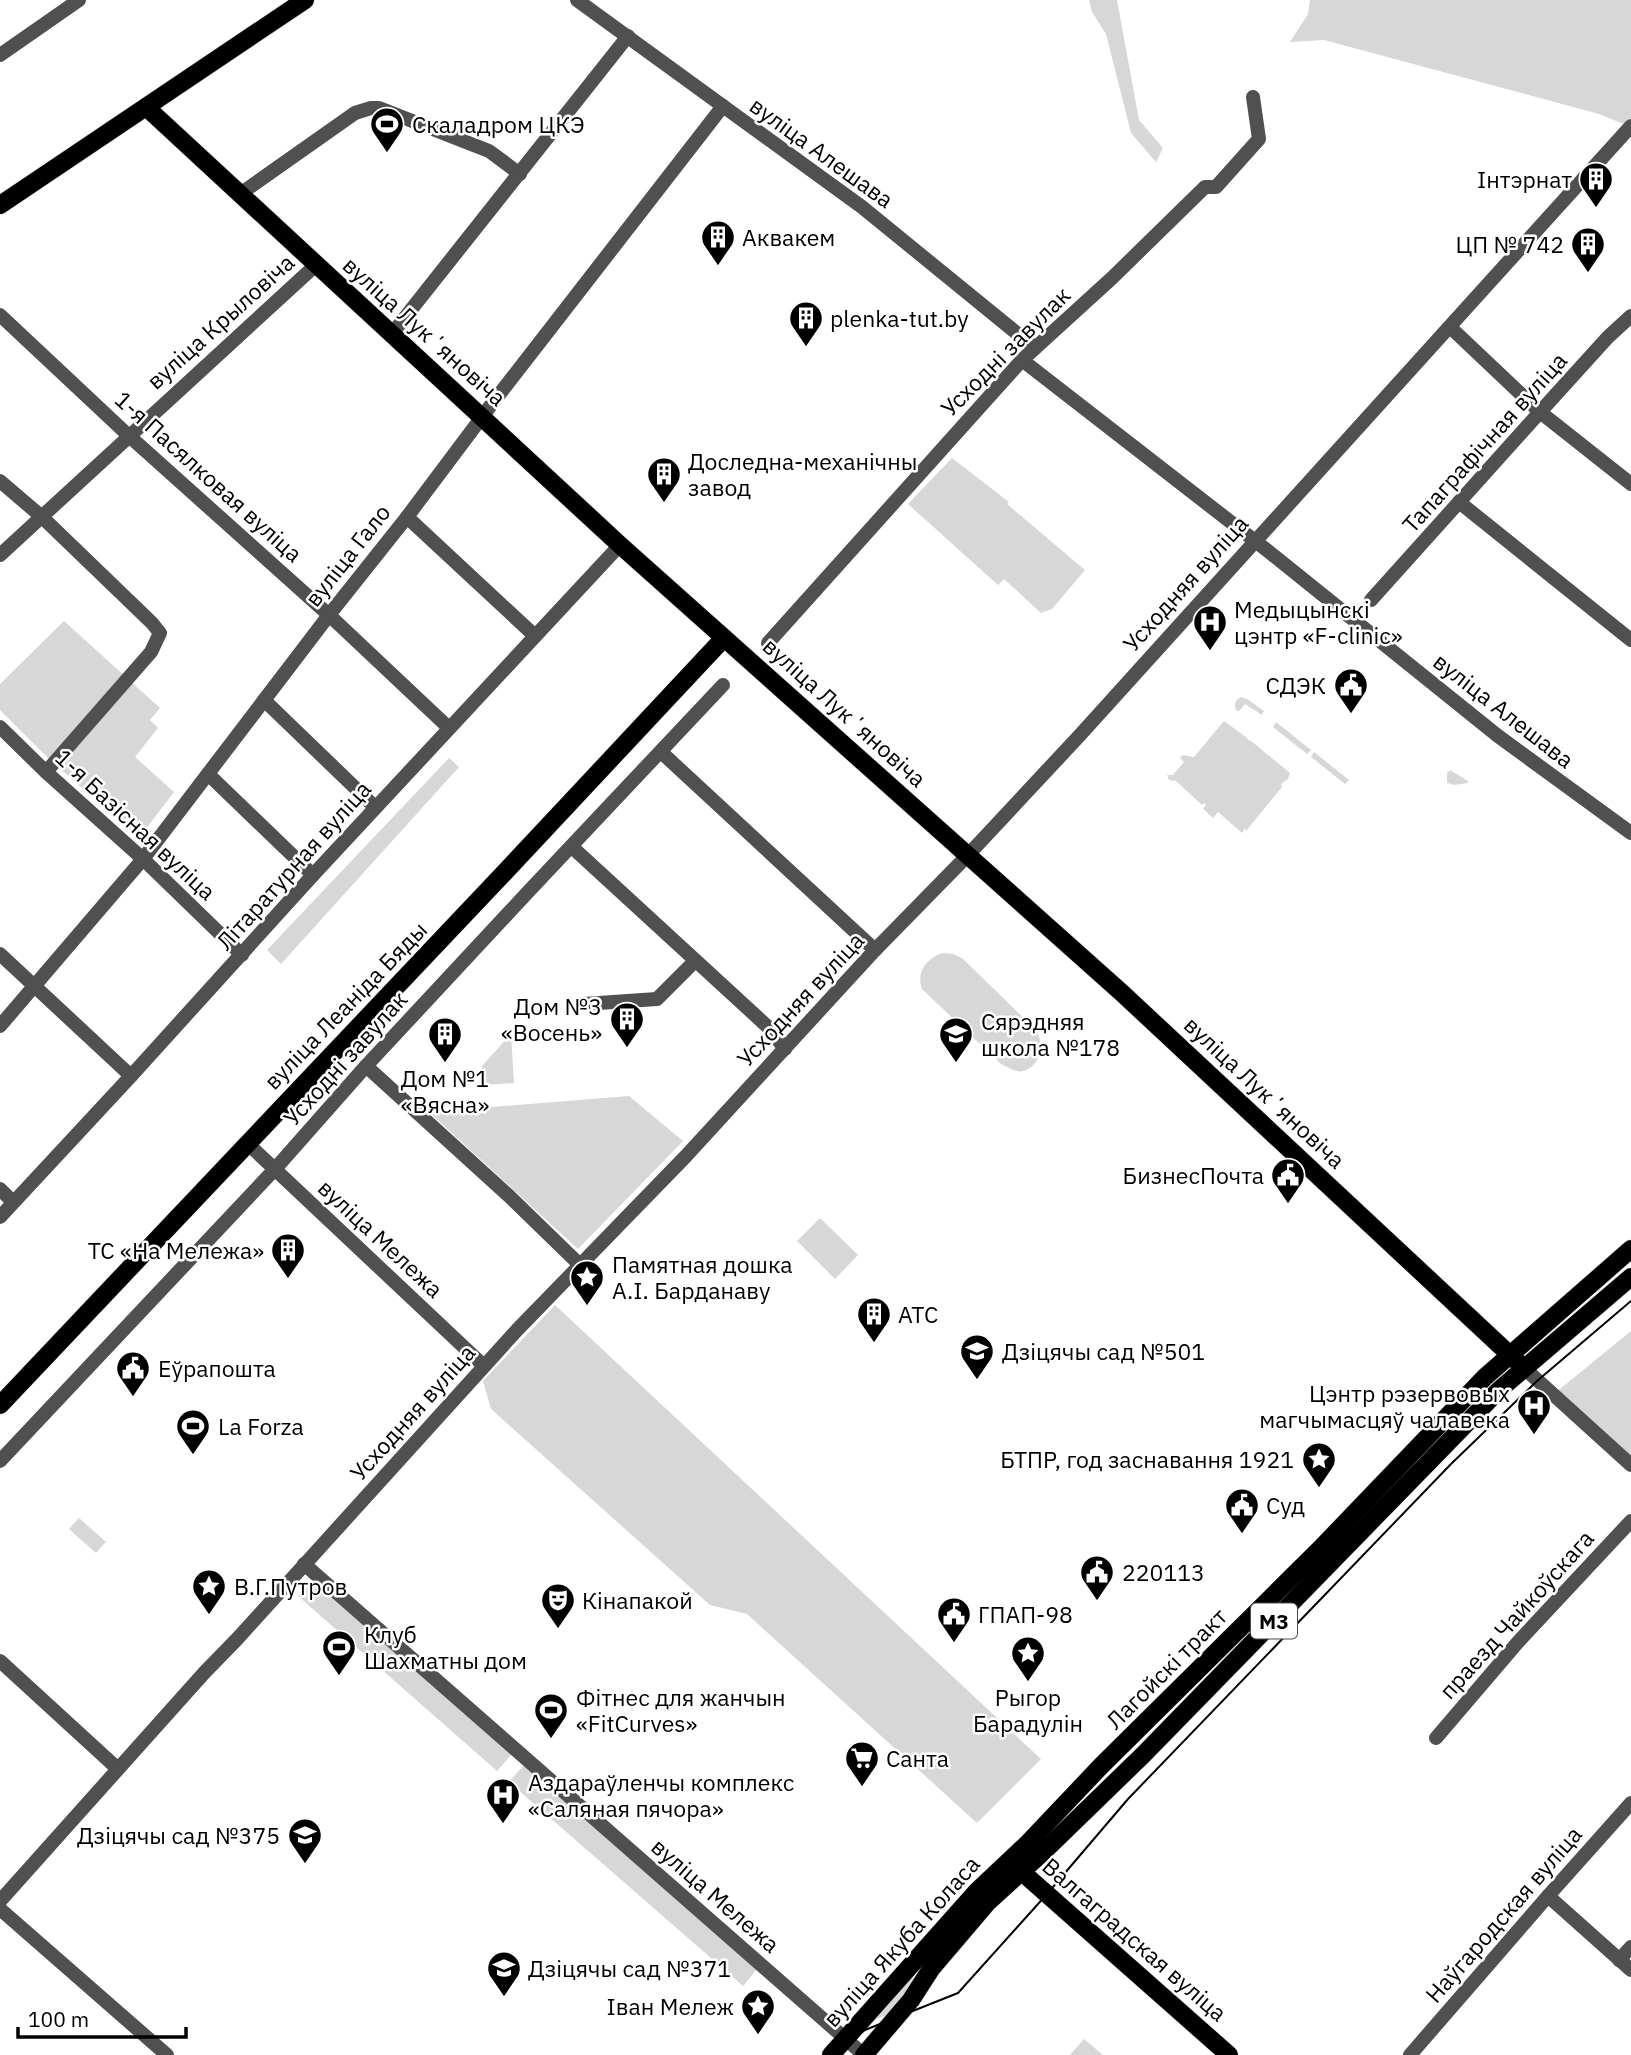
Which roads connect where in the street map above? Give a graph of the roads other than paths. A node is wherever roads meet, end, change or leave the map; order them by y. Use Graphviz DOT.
graph roads {
  1 [pos="79,0"];
  2 [pos="305,0"];
  3 [pos="577,0"];
  4 [pos="628,36"];
  5 [pos="0,55"];
  6 [pos="1253,97"];
  7 [pos="723,106"];
  8 [pos="146,107"];
  9 [pos="1631,126"];
  10 [pos="520,174"];
  11 [pos="240,194"];
  12 [pos="0,205"];
  13 [pos="317,264"];
  14 [pos="0,315"];
  15 [pos="1631,316"];
  16 [pos="1450,327"];
  17 [pos="391,335"];
  18 [pos="1034,348"];
  19 [pos="1022,360"];
  20 [pos="1540,412"];
  21 [pos="482,416"];
  22 [pos="128,435"];
  23 [pos="0,481"];
  24 [pos="1631,484"];
  25 [pos="1459,502"];
  26 [pos="42,517"];
  27 [pos="407,517"];
  28 [pos="1255,541"];
  29 [pos="620,545"];
  30 [pos="0,555"];
  31 [pos="1371,600"];
  32 [pos="329,615"];
  33 [pos="535,636"];
  34 [pos="724,638"];
  35 [pos="1631,639"];
  36 [pos="768,643"];
  37 [pos="723,685"];
  38 [pos="264,700"];
  39 [pos="0,727"];
  40 [pos="449,728"];
  41 [pos="661,752"];
  42 [pos="46,772"];
  43 [pos="208,774"];
  44 [pos="375,807"];
  45 [pos="1631,833"];
  46 [pos="572,847"];
  47 [pos="968,855"];
  48 [pos="143,859"];
  49 [pos="313,875"];
  50 [pos="876,950"];
  51 [pos="0,954"];
  52 [pos="242,955"];
  53 [pos="695,961"];
  54 [pos="34,986"];
  55 [pos="584,1004"];
  56 [pos="0,1026"];
  57 [pos="785,1049"];
  58 [pos="366,1066"];
  59 [pos="131,1076"];
  60 [pos="247,1143"];
  61 [pos="275,1169"];
  62 [pos="0,1189"];
  63 [pos="13,1202"];
  64 [pos="0,1217"];
  65 [pos="1631,1249"];
  66 [pos="580,1265"];
  67 [pos="1631,1277"];
  68 [pos="1509,1354"];
  69 [pos="484,1366"];
  70 [pos="1524,1368"];
  71 [pos="0,1405"];
  72 [pos="0,1461"];
  73 [pos="1631,1465"];
  74 [pos="1631,1521"];
  75 [pos="304,1564"];
  76 [pos="0,1661"];
  77 [pos="1436,1738"];
  78 [pos="118,1769"];
  79 [pos="1631,1803"];
  80 [pos="1014,1866"];
  81 [pos="1548,1896"];
  82 [pos="0,1901"];
  83 [pos="0,1909"];
  84 [pos="1631,1947"];
  85 [pos="1619,1961"];
  86 [pos="1631,1970"];
  87 [pos="846,2038"];
  88 [pos="163,2051"];
  89 [pos="831,2055"];
  90 [pos="864,2055"];
  91 [pos="1229,2055"];
  92 [pos="1410,2055"];
  1 -- 5 [label="street"];
  2 -- 8 [label="main road"];
  3 -- 4 [label="street, вуліца Алешава"];
  4 -- 7 [label="street, вуліца Алешава"];
  4 -- 10 [label="street"];
  6 -- 18 [label="street, Усходні завулак"];
  7 -- 18 [label="street, вуліца Алешава"];
  7 -- 21 [label="street, вуліца Гало"];
  8 -- 11 [label="main road, вуліца Лукʼяновіча"];
  8 -- 12 [label="main road"];
  9 -- 16 [label="street, Усходняя вуліца"];
  10 -- 11 [label="street"];
  10 -- 17 [label="street"];
  11 -- 13 [label="main road, вуліца Лукʼяновіча"];
  13 -- 17 [label="main road, вуліца Лукʼяновіча"];
  13 -- 22 [label="street, вуліца Крыловіча"];
  14 -- 22 [label="street, 1-я Пасялковая вуліца"];
  15 -- 20 [label="street, Тапаграфічная вуліца"];
  16 -- 20 [label="street"];
  16 -- 28 [label="street, Усходняя вуліца"];
  17 -- 21 [label="main road, вуліца Лукʼяновіча"];
  18 -- 19 [label="street, Усходні завулак"];
  19 -- 28 [label="street, вуліца Алешава"];
  19 -- 36 [label="street, Усходні завулак"];
  20 -- 24 [label="street"];
  20 -- 25 [label="street, Тапаграфічная вуліца"];
  21 -- 27 [label="street, вуліца Гало"];
  21 -- 29 [label="main road, вуліца Лукʼяновіча"];
  22 -- 26 [label="street, вуліца Крыловіча"];
  22 -- 32 [label="street, 1-я Пасялковая вуліца"];
  23 -- 26 [label="street"];
  25 -- 31 [label="street, Тапаграфічная вуліца"];
  25 -- 35 [label="street"];
  26 -- 30 [label="street, вуліца Крыловіча"];
  26 -- 42 [label="street"];
  27 -- 32 [label="street, вуліца Гало"];
  27 -- 33 [label="street"];
  28 -- 45 [label="street, вуліца Алешава"];
  28 -- 47 [label="street, Усходняя вуліца"];
  29 -- 33 [label="street, Літаратурная вуліца"];
  29 -- 34 [label="main road, вуліца Лукʼяновіча"];
  32 -- 38 [label="street, вуліца Гало"];
  32 -- 40 [label="street, 1-я Пасялковая вуліца"];
  33 -- 40 [label="street, Літаратурная вуліца"];
  34 -- 47 [label="main road, вуліца Лукʼяновіча"];
  34 -- 60 [label="main road, вуліца Леаніда Бяды"];
  37 -- 41 [label="street, Усходні завулак"];
  38 -- 43 [label="street, вуліца Гало"];
  38 -- 44 [label="street"];
  39 -- 42 [label="street, 1-я Базісная вуліца"];
  40 -- 44 [label="street, Літаратурная вуліца"];
  41 -- 46 [label="street, Усходні завулак"];
  41 -- 50 [label="street"];
  42 -- 48 [label="street, 1-я Базісная вуліца"];
  43 -- 48 [label="street, вуліца Гало"];
  43 -- 49 [label="street"];
  44 -- 49 [label="street, Літаратурная вуліца"];
  46 -- 53 [label="street"];
  46 -- 58 [label="street, Усходні завулак"];
  47 -- 50 [label="street, Усходняя вуліца"];
  47 -- 68 [label="main road, вуліца Лукʼяновіча"];
  48 -- 52 [label="street, 1-я Базісная вуліца"];
  48 -- 54 [label="street, вуліца Гало"];
  49 -- 52 [label="street, Літаратурная вуліца"];
  50 -- 57 [label="street, Усходняя вуліца"];
  51 -- 54 [label="street"];
  52 -- 59 [label="street, Літаратурная вуліца"];
  53 -- 55 [label="street"];
  53 -- 57 [label="street"];
  54 -- 56 [label="street, вуліца Гало"];
  54 -- 59 [label="street"];
  57 -- 66 [label="street, Усходняя вуліца"];
  58 -- 61 [label="street, Усходні завулак"];
  58 -- 66 [label="street"];
  59 -- 63 [label="street, Літаратурная вуліца"];
  60 -- 61 [label="street, вуліца Мележа"];
  60 -- 71 [label="main road, вуліца Леаніда Бяды"];
  61 -- 69 [label="street, вуліца Мележа"];
  61 -- 72 [label="street, Усходні завулак"];
  62 -- 63 [label="street"];
  63 -- 64 [label="street, Літаратурная вуліца"];
  65 -- 68 [label="main road, Лагойскі тракт / М3"];
  66 -- 69 [label="street, Усходняя вуліца"];
  67 -- 70 [label="main road, Лагойскі тракт / М3"];
  68 -- 70 [label="main road, вуліца Лукʼяновіча"];
  68 -- 80 [label="main road, Лагойскі тракт / М3"];
  69 -- 75 [label="street, Усходняя вуліца"];
  70 -- 73 [label="street"];
  70 -- 80 [label="main road, Лагойскі тракт / М3"];
  74 -- 77 [label="street, праезд Чайкоўскага"];
  75 -- 78 [label="street, Усходняя вуліца"];
  75 -- 87 [label="street, вуліца Мележа"];
  76 -- 78 [label="street"];
  78 -- 82 [label="street, Усходняя вуліца"];
  79 -- 81 [label="street, Наўгародская вуліца"];
  80 -- 87 [label="main road, вуліца Якуба Коласа / М3"];
  80 -- 90 [label="main road, вуліца Якуба Коласа / М3"];
  80 -- 91 [label="main road, Валгаградская вуліца"];
  81 -- 85 [label="street"];
  81 -- 92 [label="street, Наўгародская вуліца"];
  83 -- 88 [label="street"];
  84 -- 85 [label="street"];
  85 -- 86 [label="street"];
  87 -- 89 [label="main road, вуліца Якуба Коласа / М3"];
  87 -- 90 [label="street, вуліца Мележа"];
}
